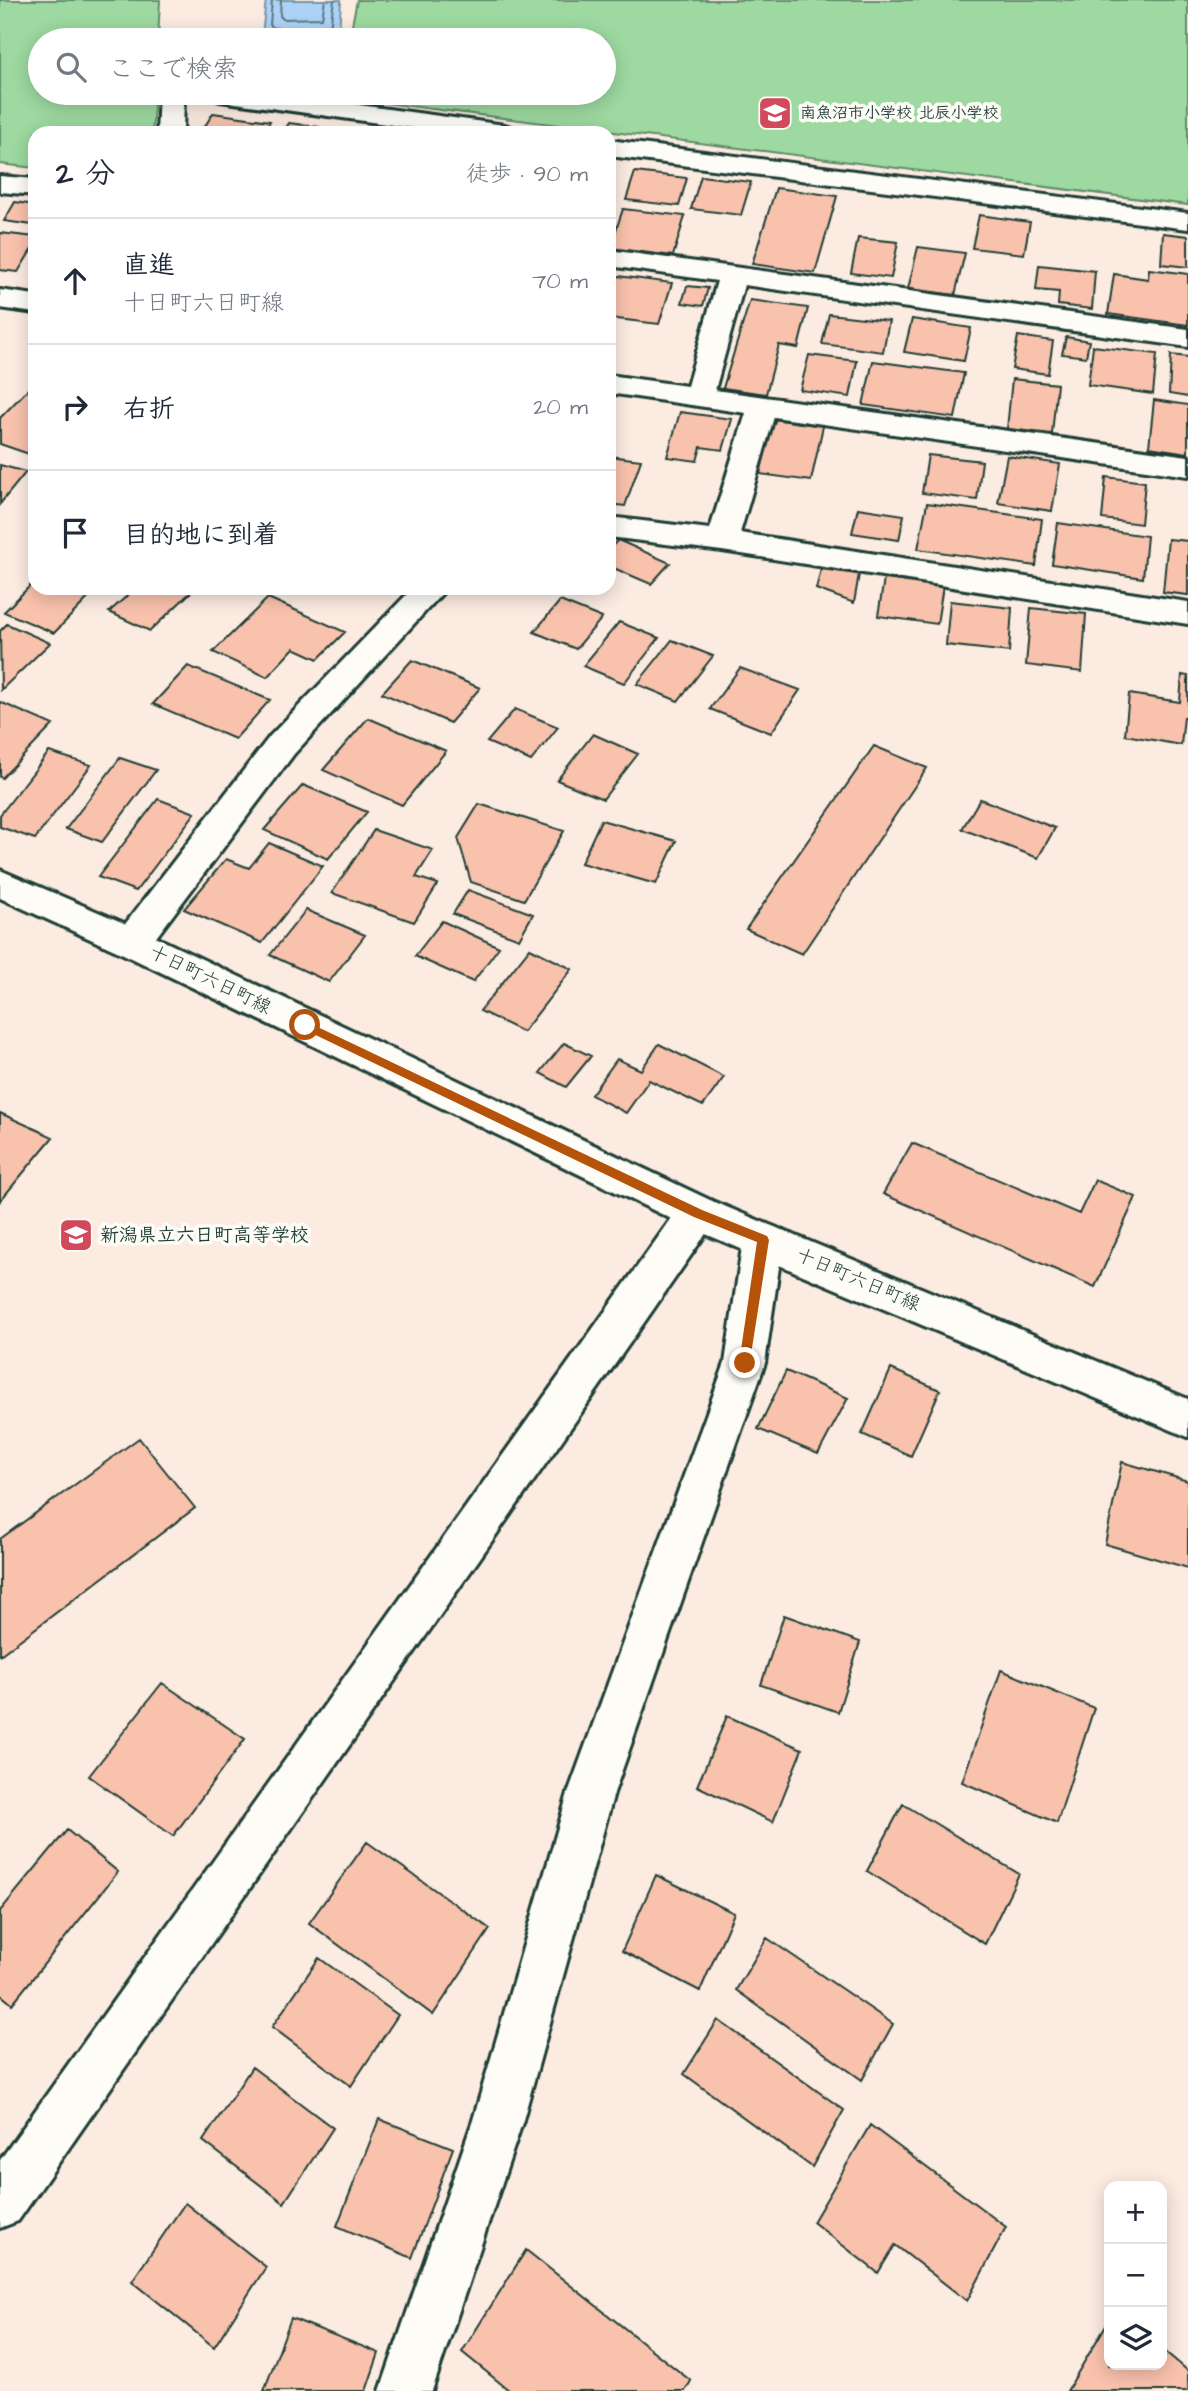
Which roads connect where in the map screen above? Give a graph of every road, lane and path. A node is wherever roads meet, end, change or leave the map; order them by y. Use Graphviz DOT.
graph roads {
  1 [pos="171,105"];
  2 [pos="306,105"];
  3 [pos="170,126"];
  4 [pos="455,126"];
  5 [pos="616,149"];
  6 [pos="0,184"];
  7 [pos="28,186"];
  8 [pos="1188,222"];
  9 [pos="616,259"];
  10 [pos="733,275"];
  11 [pos="0,299"];
  12 [pos="28,303"];
  13 [pos="1188,338"];
  14 [pos="616,385"];
  15 [pos="698,397"];
  16 [pos="763,406"];
  17 [pos="1188,466"];
  18 [pos="616,528"];
  19 [pos="722,541"];
  20 [pos="424,595"];
  21 [pos="1188,613"];
  22 [pos="0,883"];
  23 [pos="132,943"];
  24 [pos="698,1213"];
  25 [pos="763,1240"];
  26 [pos="1188,1418"];
  27 [pos="0,2203"];
  28 [pos="406,2391"];
  1 -- 3 [label="street"];
  2 -- 4 [label="street"];
  5 -- 8 [label="street"];
  6 -- 7 [label="street"];
  9 -- 10 [label="street"];
  10 -- 13 [label="street"];
  10 -- 15 [label="street"];
  11 -- 12 [label="street"];
  14 -- 15 [label="street"];
  15 -- 16 [label="street"];
  16 -- 17 [label="street"];
  16 -- 19 [label="street"];
  18 -- 19 [label="street"];
  19 -- 21 [label="street"];
  20 -- 23 [label="street"];
  22 -- 23 [label="street, 十日町六日町線"];
  23 -- 24 [label="street, 十日町六日町線"];
  24 -- 25 [label="street, 十日町六日町線"];
  24 -- 27 [label="street"];
  25 -- 26 [label="street, 十日町六日町線"];
  25 -- 28 [label="street"];
}
